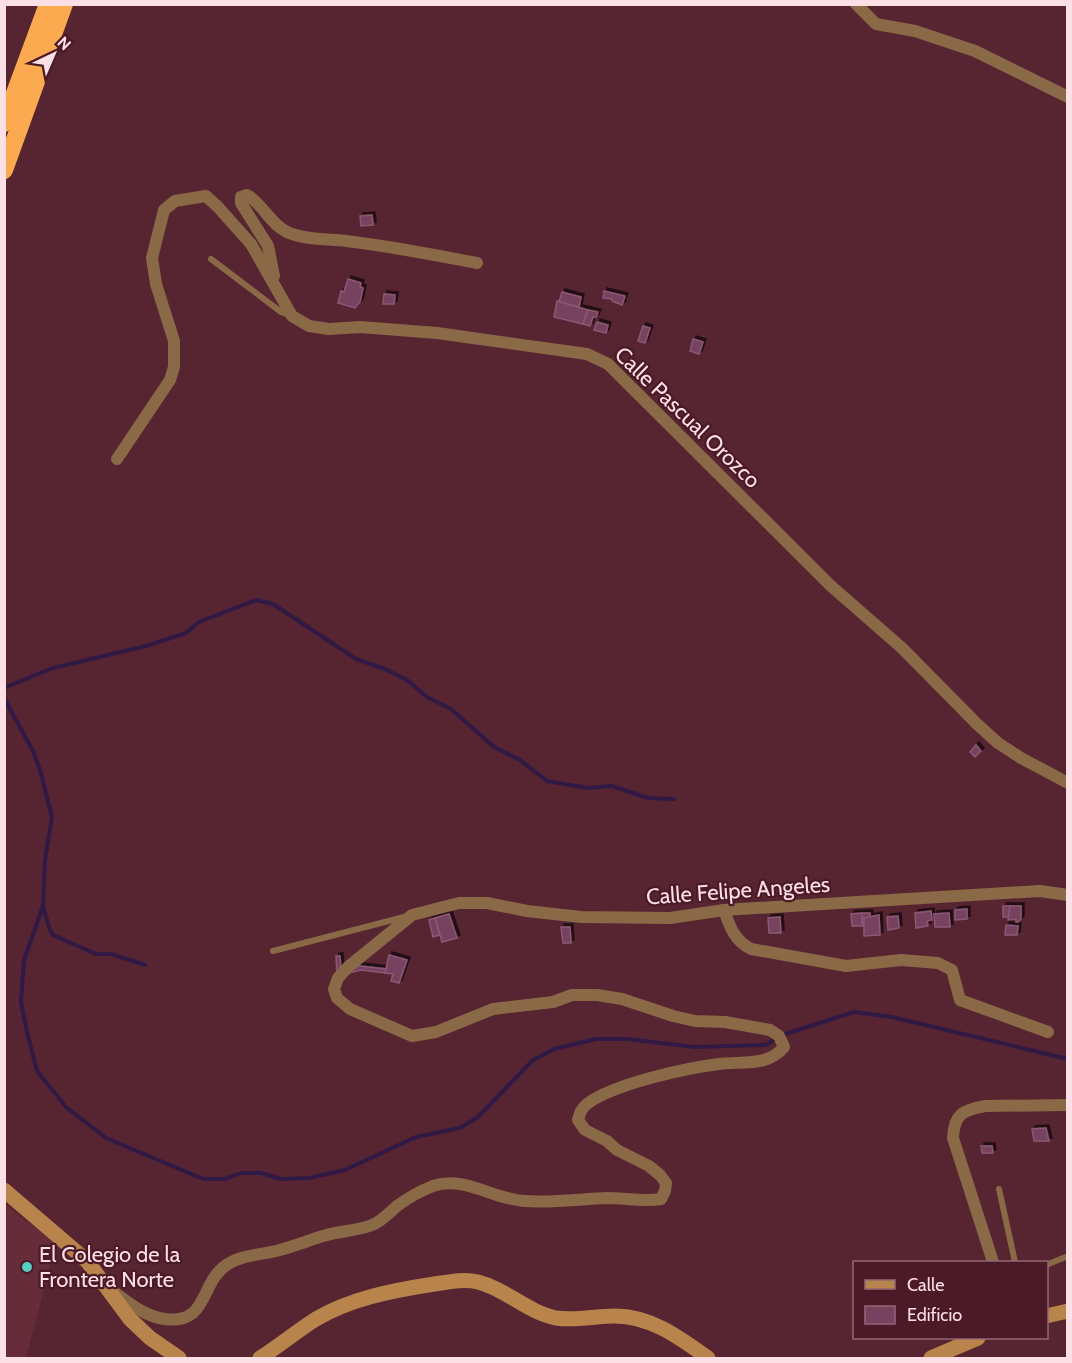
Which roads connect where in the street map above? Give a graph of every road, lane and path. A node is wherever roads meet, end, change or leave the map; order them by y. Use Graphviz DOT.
graph roads {
  1 [pos="48,4"];
  2 [pos="64,4"];
  3 [pos="856,4"];
  4 [pos="1068,97"];
  5 [pos="4,123"];
  6 [pos="4,170"];
  7 [pos="211,259"];
  8 [pos="477,263"];
  9 [pos="276,286"];
  10 [pos="292,316"];
  11 [pos="117,459"];
  12 [pos="1068,783"];
  13 [pos="1068,895"];
  14 [pos="724,910"];
  15 [pos="412,915"];
  16 [pos="273,951"];
  17 [pos="1048,1032"];
  18 [pos="1068,1106"];
  19 [pos="999,1189"];
  20 [pos="4,1190"];
  21 [pos="1068,1256"];
  22 [pos="992,1261"];
  23 [pos="1015,1261"];
  24 [pos="1048,1265"];
  25 [pos="106,1287"];
  26 [pos="1068,1311"];
  27 [pos="1048,1316"];
  28 [pos="976,1339"];
  29 [pos="179,1359"];
  30 [pos="260,1359"];
  31 [pos="708,1359"];
  32 [pos="931,1359"];
  1 -- 5 [label="highway"];
  2 -- 6 [label="highway"];
  3 -- 4 [label="street"];
  7 -- 10 [label="lane"];
  8 -- 9 [label="street"];
  9 -- 10 [label="street"];
  9 -- 11 [label="street"];
  10 -- 12 [label="street, Calle Pascual Orozco"];
  13 -- 14 [label="street, Calle Felipe Angeles"];
  14 -- 15 [label="street, Calle Felipe Angeles"];
  14 -- 17 [label="street"];
  15 -- 16 [label="lane"];
  15 -- 25 [label="street"];
  18 -- 22 [label="street"];
  19 -- 23 [label="lane"];
  20 -- 25 [label="main road"];
  21 -- 24 [label="lane"];
  25 -- 29 [label="main road"];
  26 -- 27 [label="main road"];
  28 -- 32 [label="main road"];
  30 -- 31 [label="main road"];
}
